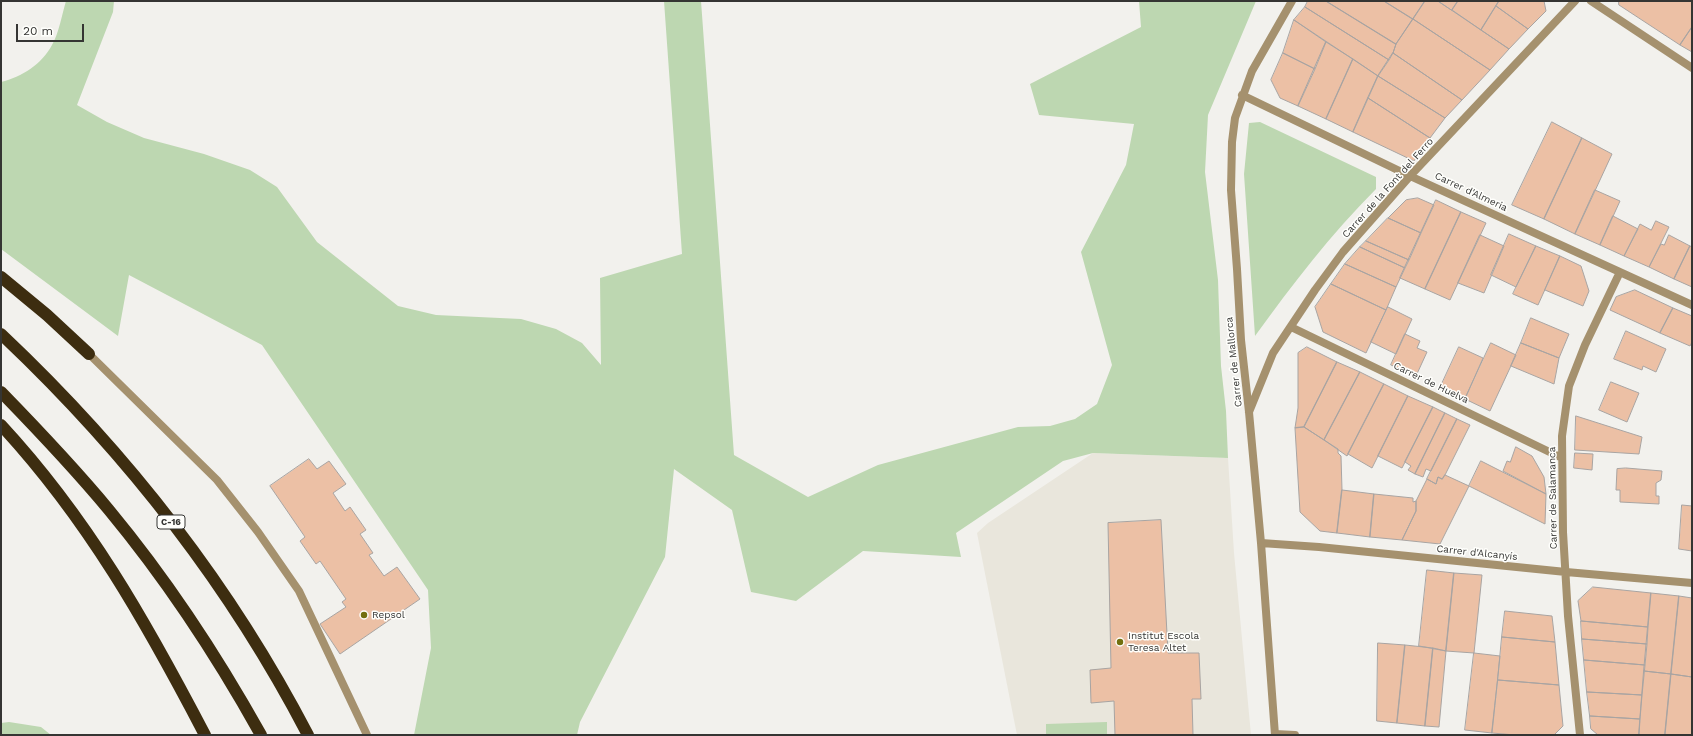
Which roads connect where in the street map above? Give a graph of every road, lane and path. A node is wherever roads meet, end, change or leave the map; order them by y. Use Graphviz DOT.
graph roads {
  1 [pos="1292,1"];
  2 [pos="1575,1"];
  3 [pos="1591,1"];
  4 [pos="1692,68"];
  5 [pos="1242,95"];
  6 [pos="1410,176"];
  7 [pos="1620,272"];
  8 [pos="1,276"];
  9 [pos="1692,305"];
  10 [pos="1291,326"];
  11 [pos="1,334"];
  12 [pos="89,354"];
  13 [pos="1,392"];
  14 [pos="1249,412"];
  15 [pos="1,425"];
  16 [pos="1562,458"];
  17 [pos="1261,543"];
  18 [pos="1566,572"];
  19 [pos="1692,583"];
  20 [pos="1275,734"];
  21 [pos="205,735"];
  22 [pos="261,735"];
  23 [pos="308,735"];
  24 [pos="367,735"];
  25 [pos="1295,735"];
  26 [pos="1580,735"];
  1 -- 5 [label="street, Carrer de Mallorca"];
  2 -- 6 [label="street, Carrer de la Font del Ferro"];
  3 -- 4 [label="street"];
  5 -- 6 [label="street, Carrer d'Almeria"];
  5 -- 14 [label="street, Carrer de Mallorca"];
  6 -- 7 [label="street, Carrer d'Almeria"];
  6 -- 10 [label="street, Carrer de la Font del Ferro"];
  7 -- 9 [label="street, Carrer d'Almeria"];
  7 -- 16 [label="street, Carrer de Salamanca"];
  8 -- 12 [label="highway"];
  10 -- 14 [label="street, Carrer de la Font del Ferro"];
  10 -- 16 [label="street, Carrer de Huelva"];
  11 -- 23 [label="highway, C-16"];
  12 -- 24 [label="street"];
  13 -- 22 [label="highway"];
  14 -- 17 [label="street, Carrer de Mallorca"];
  15 -- 21 [label="highway"];
  16 -- 18 [label="street, Carrer de Salamanca"];
  17 -- 18 [label="street, Carrer d'Alcanyís"];
  17 -- 20 [label="street, Carrer de Mallorca"];
  18 -- 19 [label="street, Carrer d'Alcanyís"];
  18 -- 26 [label="street, Carrer de Salamanca"];
  20 -- 25 [label="street"];
}
